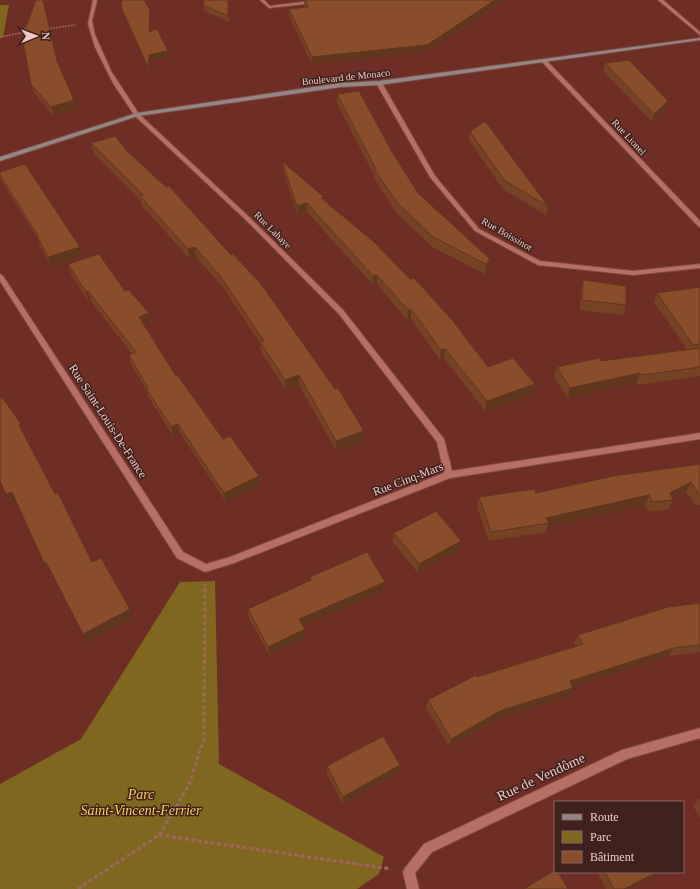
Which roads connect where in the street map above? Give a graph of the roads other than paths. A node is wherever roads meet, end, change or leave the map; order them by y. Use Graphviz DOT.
graph roads {
  1 [pos="95,0"];
  2 [pos="262,0"];
  3 [pos="331,0"];
  4 [pos="660,0"];
  5 [pos="700,34"];
  6 [pos="700,39"];
  7 [pos="544,61"];
  8 [pos="379,83"];
  9 [pos="137,114"];
  10 [pos="0,159"];
  11 [pos="700,225"];
  12 [pos="700,266"];
  13 [pos="0,276"];
  14 [pos="700,436"];
  15 [pos="449,475"];
  16 [pos="206,568"];
  17 [pos="700,733"];
  18 [pos="413,889"];
  1 -- 9 [label="street, Rue Lahaye"];
  2 -- 3 [label="street"];
  4 -- 5 [label="street"];
  6 -- 7 [label="street, Boulevard de Monaco"];
  7 -- 8 [label="street, Boulevard de Monaco"];
  7 -- 11 [label="street, Rue Lionel"];
  8 -- 9 [label="street, Boulevard de Monaco"];
  8 -- 12 [label="street, Rue Boissinot"];
  9 -- 10 [label="street, Boulevard de Monaco"];
  9 -- 15 [label="street, Rue Lahaye"];
  13 -- 16 [label="street, Rue Saint-Louis-De-France"];
  14 -- 15 [label="street, Rue Cinq-Mars"];
  15 -- 16 [label="street, Rue Cinq-Mars"];
  17 -- 18 [label="street, Rue de Vendôme"];
}
